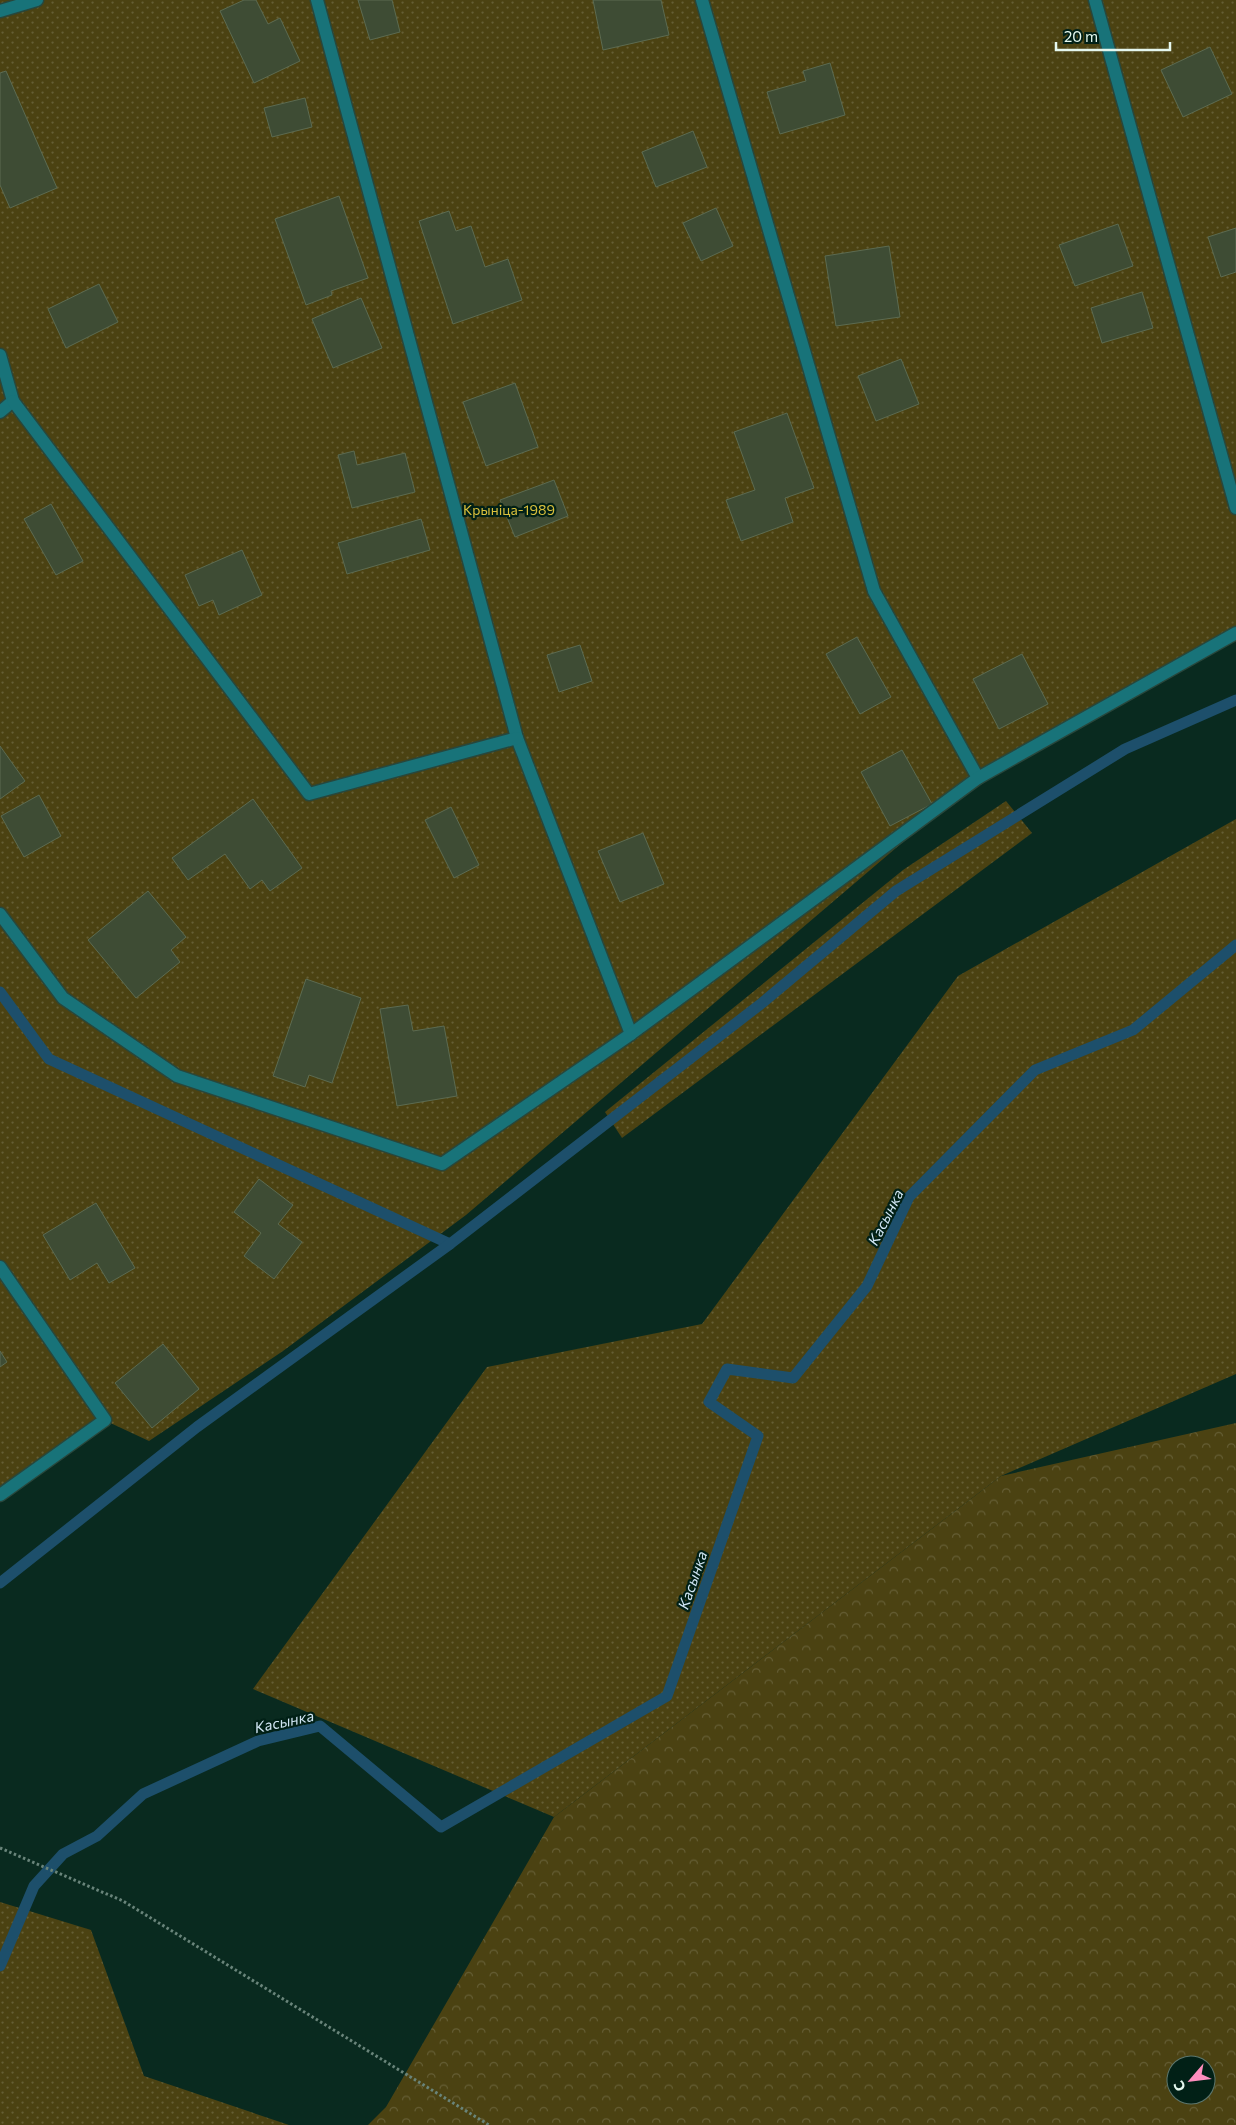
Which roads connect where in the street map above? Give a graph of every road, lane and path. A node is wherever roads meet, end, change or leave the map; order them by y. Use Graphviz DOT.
graph roads {
  1 [pos="37,0"];
  2 [pos="317,0"];
  3 [pos="702,0"];
  4 [pos="1095,0"];
  5 [pos="0,11"];
  6 [pos="0,355"];
  7 [pos="13,401"];
  8 [pos="0,412"];
  9 [pos="1236,508"];
  10 [pos="1236,633"];
  11 [pos="517,738"];
  12 [pos="978,778"];
  13 [pos="0,914"];
  14 [pos="631,1034"];
  15 [pos="0,1267"];
  16 [pos="0,1495"];
  17 [pos="0,1848"];
  18 [pos="489,2125"];
  1 -- 5 [label="street"];
  2 -- 11 [label="street"];
  3 -- 12 [label="street"];
  4 -- 9 [label="street"];
  6 -- 7 [label="street"];
  7 -- 8 [label="street"];
  7 -- 11 [label="street"];
  10 -- 12 [label="street"];
  11 -- 14 [label="street"];
  12 -- 14 [label="street"];
  13 -- 14 [label="street"];
  15 -- 16 [label="street"];
  17 -- 18 [label="path"];
}
